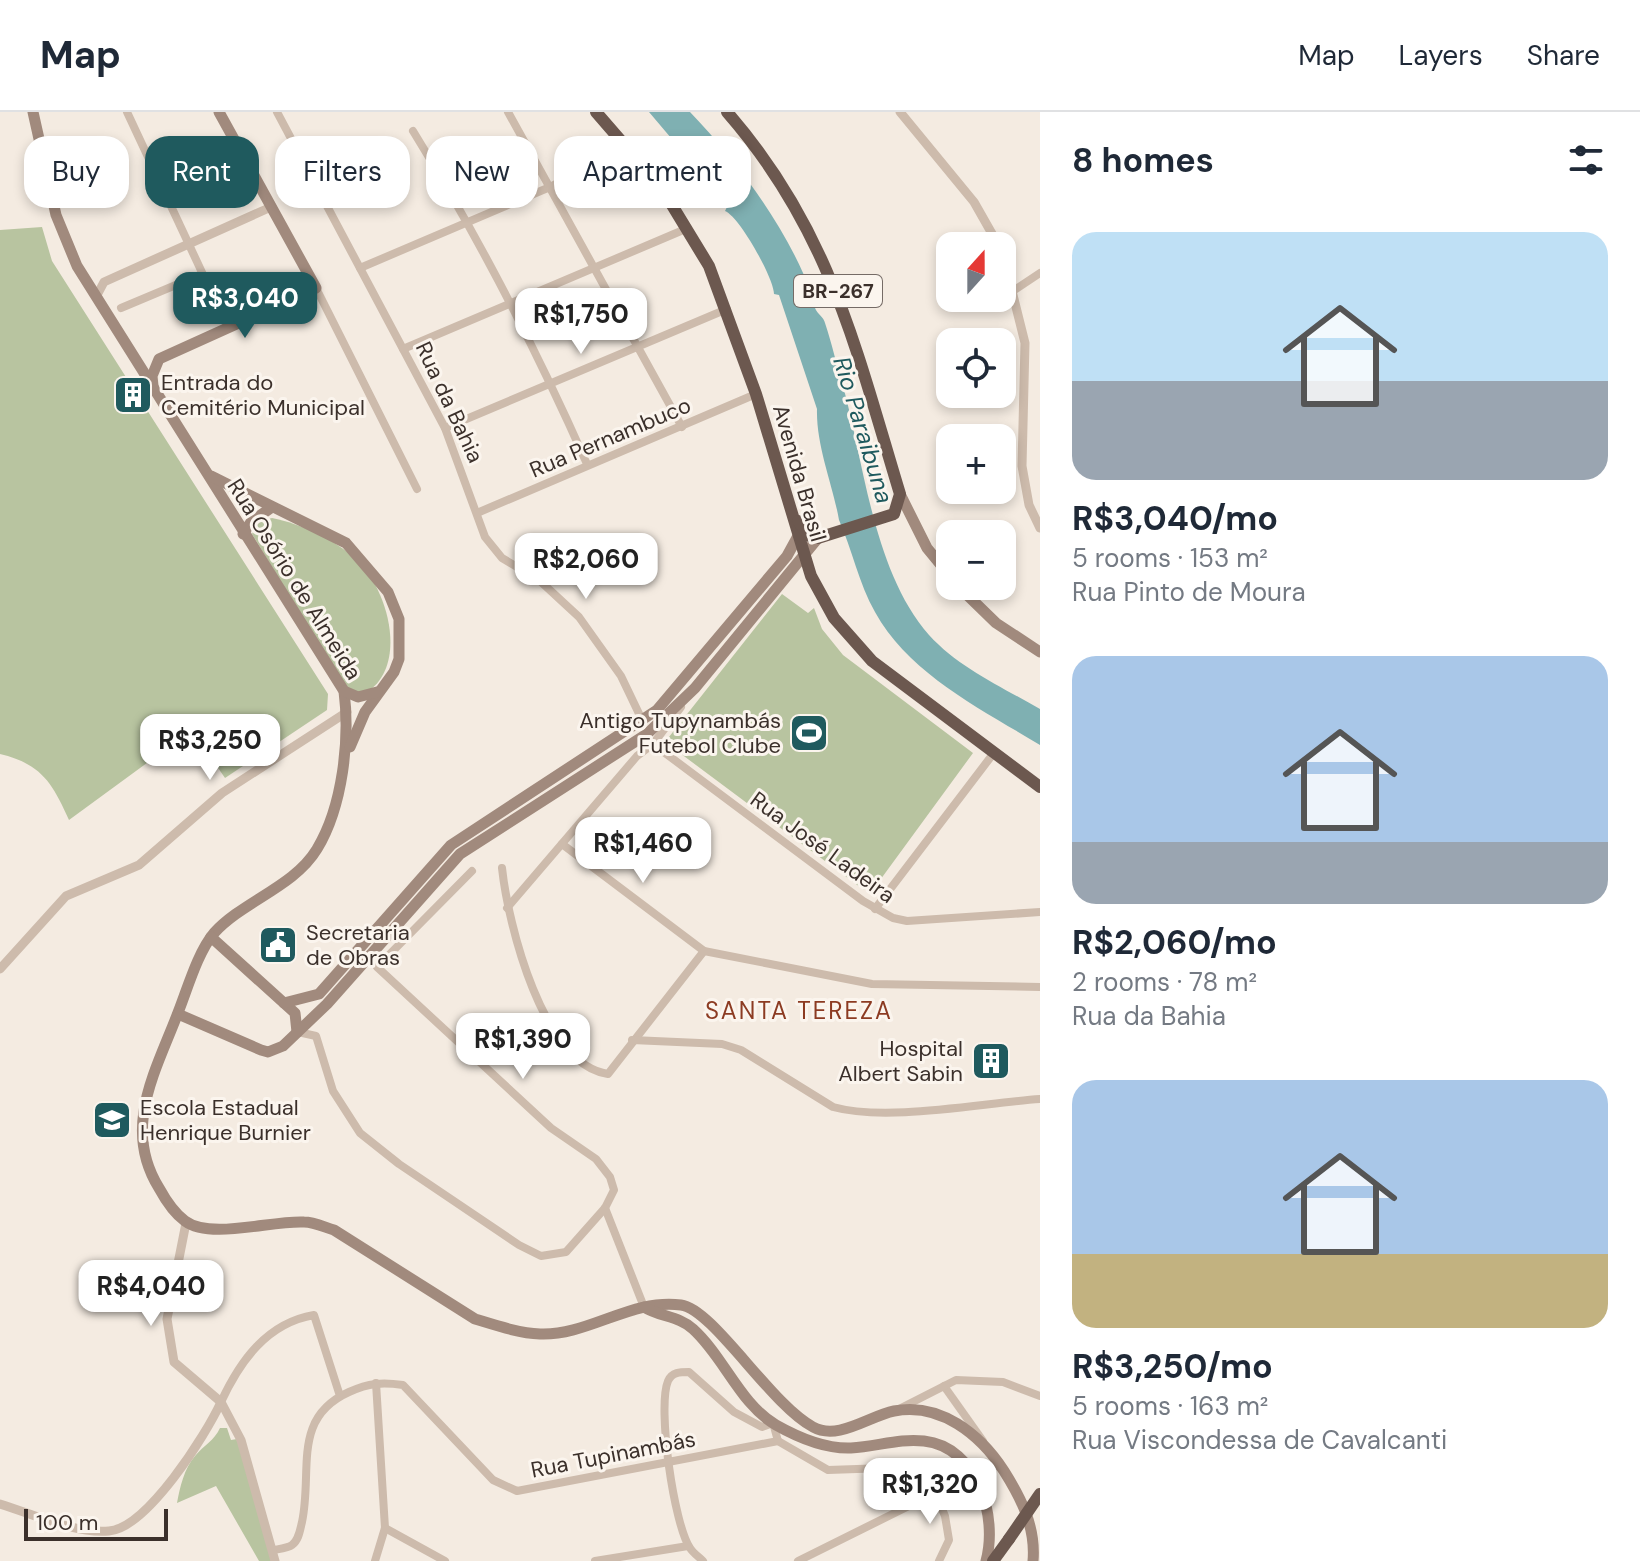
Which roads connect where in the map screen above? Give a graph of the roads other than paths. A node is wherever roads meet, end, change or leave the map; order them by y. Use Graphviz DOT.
graph roads {
  1 [pos="33,112"];
  2 [pos="127,112"];
  3 [pos="219,112"];
  4 [pos="277,112"];
  5 [pos="508,112"];
  6 [pos="596,112"];
  7 [pos="727,112"];
  8 [pos="900,112"];
  9 [pos="413,131"];
  10 [pos="618,136"];
  11 [pos="554,185"];
  12 [pos="550,187"];
  13 [pos="271,207"];
  14 [pos="675,208"];
  15 [pos="468,221"];
  16 [pos="688,228"];
  17 [pos="991,232"];
  18 [pos="187,245"];
  19 [pos="360,268"];
  20 [pos="595,268"];
  21 [pos="1040,273"];
  22 [pos="202,274"];
  23 [pos="316,288"];
  24 [pos="1016,289"];
  25 [pos="96,297"];
  26 [pos="1016,304"];
  27 [pos="512,306"];
  28 [pos="121,308"];
  29 [pos="728,309"];
  30 [pos="228,328"];
  31 [pos="127,347"];
  32 [pos="639,348"];
  33 [pos="403,349"];
  34 [pos="159,359"];
  35 [pos="552,386"];
  36 [pos="154,392"];
  37 [pos="756,394"];
  38 [pos="682,427"];
  39 [pos="445,428"];
  40 [pos="587,464"];
  41 [pos="205,472"];
  42 [pos="417,489"];
  43 [pos="900,494"];
  44 [pos="272,507"];
  45 [pos="477,513"];
  46 [pos="793,513"];
  47 [pos="891,515"];
  48 [pos="914,525"];
  49 [pos="1040,528"];
  50 [pos="243,534"];
  51 [pos="798,536"];
  52 [pos="822,537"];
  53 [pos="804,556"];
  54 [pos="936,556"];
  55 [pos="811,576"];
  56 [pos="972,600"];
  57 [pos="743,608"];
  58 [pos="754,616"];
  59 [pos="1040,652"];
  60 [pos="341,686"];
  61 [pos="377,692"];
  62 [pos="347,712"];
  63 [pos="643,722"];
  64 [pos="331,723"];
  65 [pos="650,739"];
  66 [pos="993,754"];
  67 [pos="347,755"];
  68 [pos="567,777"];
  69 [pos="1040,787"];
  70 [pos="562,844"];
  71 [pos="502,868"];
  72 [pos="472,871"];
  73 [pos="507,908"];
  74 [pos="875,909"];
  75 [pos="1040,912"];
  76 [pos="211,937"];
  77 [pos="704,951"];
  78 [pos="0,969"];
  79 [pos="1040,987"];
  80 [pos="323,999"];
  81 [pos="284,1003"];
  82 [pos="178,1014"];
  83 [pos="297,1032"];
  84 [pos="632,1040"];
  85 [pos="1040,1099"];
  86 [pos="605,1208"];
  87 [pos="186,1223"];
  88 [pos="644,1307"];
  89 [pos="723,1365"];
  90 [pos="750,1370"];
  91 [pos="379,1382"];
  92 [pos="944,1386"];
  93 [pos="340,1396"];
  94 [pos="1040,1396"];
  95 [pos="221,1402"];
  96 [pos="784,1406"];
  97 [pos="895,1411"];
  98 [pos="773,1423"];
  99 [pos="209,1425"];
  100 [pos="233,1426"];
  101 [pos="778,1441"];
  102 [pos="991,1451"];
  103 [pos="668,1462"];
  104 [pos="937,1492"];
  105 [pos="1040,1494"];
  106 [pos="0,1504"];
  107 [pos="385,1528"];
  108 [pos="688,1546"];
  109 [pos="275,1556"];
  110 [pos="375,1561"];
  111 [pos="445,1561"];
  112 [pos="595,1561"];
  113 [pos="703,1561"];
  114 [pos="798,1561"];
  115 [pos="939,1561"];
  116 [pos="986,1561"];
  117 [pos="993,1561"];
  118 [pos="1033,1561"];
  1 -- 25 [label="main road, Rua Osório de Almeida"];
  2 -- 18 [label="street"];
  3 -- 13 [label="main road"];
  4 -- 19 [label="street, Rua da Bahia"];
  5 -- 12 [label="street"];
  6 -- 10 [label="highway, Avenida Brasil"];
  7 -- 43 [label="highway, BR-267"];
  8 -- 17 [label="street"];
  9 -- 15 [label="street"];
  11 -- 12 [label="street"];
  12 -- 15 [label="street"];
  12 -- 20 [label="street"];
  13 -- 18 [label="street"];
  13 -- 23 [label="main road"];
  14 -- 16 [label="highway, Avenida Brasil"];
  15 -- 19 [label="street"];
  15 -- 27 [label="street"];
  16 -- 20 [label="street"];
  16 -- 29 [label="highway, Avenida Brasil"];
  18 -- 22 [label="street"];
  18 -- 25 [label="street"];
  19 -- 33 [label="street, Rua da Bahia"];
  20 -- 27 [label="street"];
  20 -- 32 [label="street"];
  21 -- 24 [label="street"];
  22 -- 28 [label="street"];
  22 -- 30 [label="street"];
  23 -- 30 [label="main road"];
  23 -- 42 [label="street"];
  25 -- 31 [label="main road, Rua Osório de Almeida"];
  26 -- 49 [label="street"];
  27 -- 33 [label="street"];
  27 -- 35 [label="street"];
  29 -- 32 [label="street"];
  29 -- 37 [label="highway, Avenida Brasil"];
  30 -- 34 [label="main road"];
  31 -- 34 [label="main road"];
  31 -- 36 [label="main road, Rua Osório de Almeida"];
  32 -- 35 [label="street"];
  32 -- 38 [label="street"];
  33 -- 39 [label="street, Rua da Bahia"];
  34 -- 36 [label="main road"];
  35 -- 39 [label="street"];
  35 -- 40 [label="street"];
  36 -- 41 [label="main road, Rua Osório de Almeida"];
  37 -- 38 [label="street, Rua Pernambuco"];
  37 -- 46 [label="highway, Avenida Brasil"];
  38 -- 40 [label="street, Rua Pernambuco"];
  39 -- 45 [label="street, Rua da Bahia"];
  40 -- 45 [label="street, Rua Pernambuco"];
  41 -- 44 [label="main road"];
  41 -- 50 [label="main road, Rua Osório de Almeida"];
  43 -- 47 [label="highway"];
  43 -- 48 [label="main road"];
  44 -- 50 [label="main road"];
  44 -- 61 [label="main road"];
  45 -- 63 [label="street, Rua da Bahia"];
  46 -- 51 [label="highway, Avenida Brasil"];
  46 -- 52 [label="highway"];
  47 -- 48 [label="main road"];
  47 -- 52 [label="highway"];
  48 -- 54 [label="main road"];
  50 -- 60 [label="main road, Rua Osório de Almeida"];
  51 -- 53 [label="highway, Avenida Brasil"];
  51 -- 57 [label="main road"];
  52 -- 53 [label="main road"];
  52 -- 55 [label="highway"];
  53 -- 55 [label="highway, Avenida Brasil"];
  53 -- 58 [label="main road"];
  55 -- 66 [label="highway, Avenida Brasil"];
  56 -- 59 [label="main road"];
  57 -- 58 [label="main road"];
  57 -- 63 [label="main road"];
  58 -- 65 [label="main road"];
  60 -- 61 [label="main road"];
  60 -- 62 [label="main road, Rua Osório de Almeida"];
  60 -- 64 [label="street"];
  61 -- 62 [label="main road"];
  61 -- 67 [label="main road"];
  62 -- 64 [label="street"];
  62 -- 67 [label="main road, Rua Osório de Almeida"];
  63 -- 68 [label="main road"];
  64 -- 78 [label="street"];
  65 -- 68 [label="main road"];
  65 -- 70 [label="street"];
  65 -- 74 [label="street, Rua José Ladeira"];
  66 -- 69 [label="highway, Avenida Brasil"];
  66 -- 74 [label="street"];
  67 -- 76 [label="main road, Rua Osório de Almeida"];
  68 -- 80 [label="main road"];
  70 -- 73 [label="street"];
  70 -- 77 [label="street"];
  71 -- 73 [label="street"];
  72 -- 86 [label="street"];
  73 -- 84 [label="street"];
  74 -- 75 [label="street, Rua José Ladeira"];
  76 -- 81 [label="main road"];
  76 -- 82 [label="main road, Rua Osório de Almeida"];
  77 -- 79 [label="street"];
  77 -- 84 [label="street"];
  80 -- 81 [label="main road"];
  80 -- 83 [label="main road"];
  81 -- 83 [label="main road"];
  82 -- 83 [label="main road"];
  82 -- 87 [label="main road, Rua Osório de Almeida"];
  83 -- 86 [label="street"];
  84 -- 85 [label="street"];
  86 -- 88 [label="street"];
  87 -- 88 [label="main road"];
  87 -- 95 [label="street"];
  88 -- 89 [label="main road"];
  88 -- 90 [label="main road"];
  89 -- 90 [label="main road"];
  89 -- 98 [label="main road"];
  90 -- 96 [label="main road"];
  91 -- 93 [label="street"];
  91 -- 103 [label="street, Rua Tupinambás"];
  91 -- 107 [label="street"];
  92 -- 94 [label="street"];
  92 -- 97 [label="street"];
  92 -- 102 [label="street"];
  93 -- 95 [label="street"];
  93 -- 109 [label="street"];
  95 -- 99 [label="street"];
  95 -- 100 [label="street"];
  96 -- 97 [label="main road"];
  96 -- 98 [label="main road"];
  97 -- 102 [label="main road"];
  98 -- 101 [label="street"];
  98 -- 103 [label="street"];
  98 -- 116 [label="main road"];
  99 -- 100 [label="street"];
  99 -- 106 [label="street"];
  100 -- 109 [label="street"];
  101 -- 103 [label="street, Rua Tupinambás"];
  101 -- 104 [label="street"];
  102 -- 118 [label="main road"];
  103 -- 108 [label="street"];
  104 -- 114 [label="street"];
  104 -- 115 [label="street"];
  105 -- 117 [label="highway, bridge"];
  107 -- 110 [label="street"];
  107 -- 111 [label="street"];
  108 -- 112 [label="street"];
  108 -- 113 [label="street"];
}
